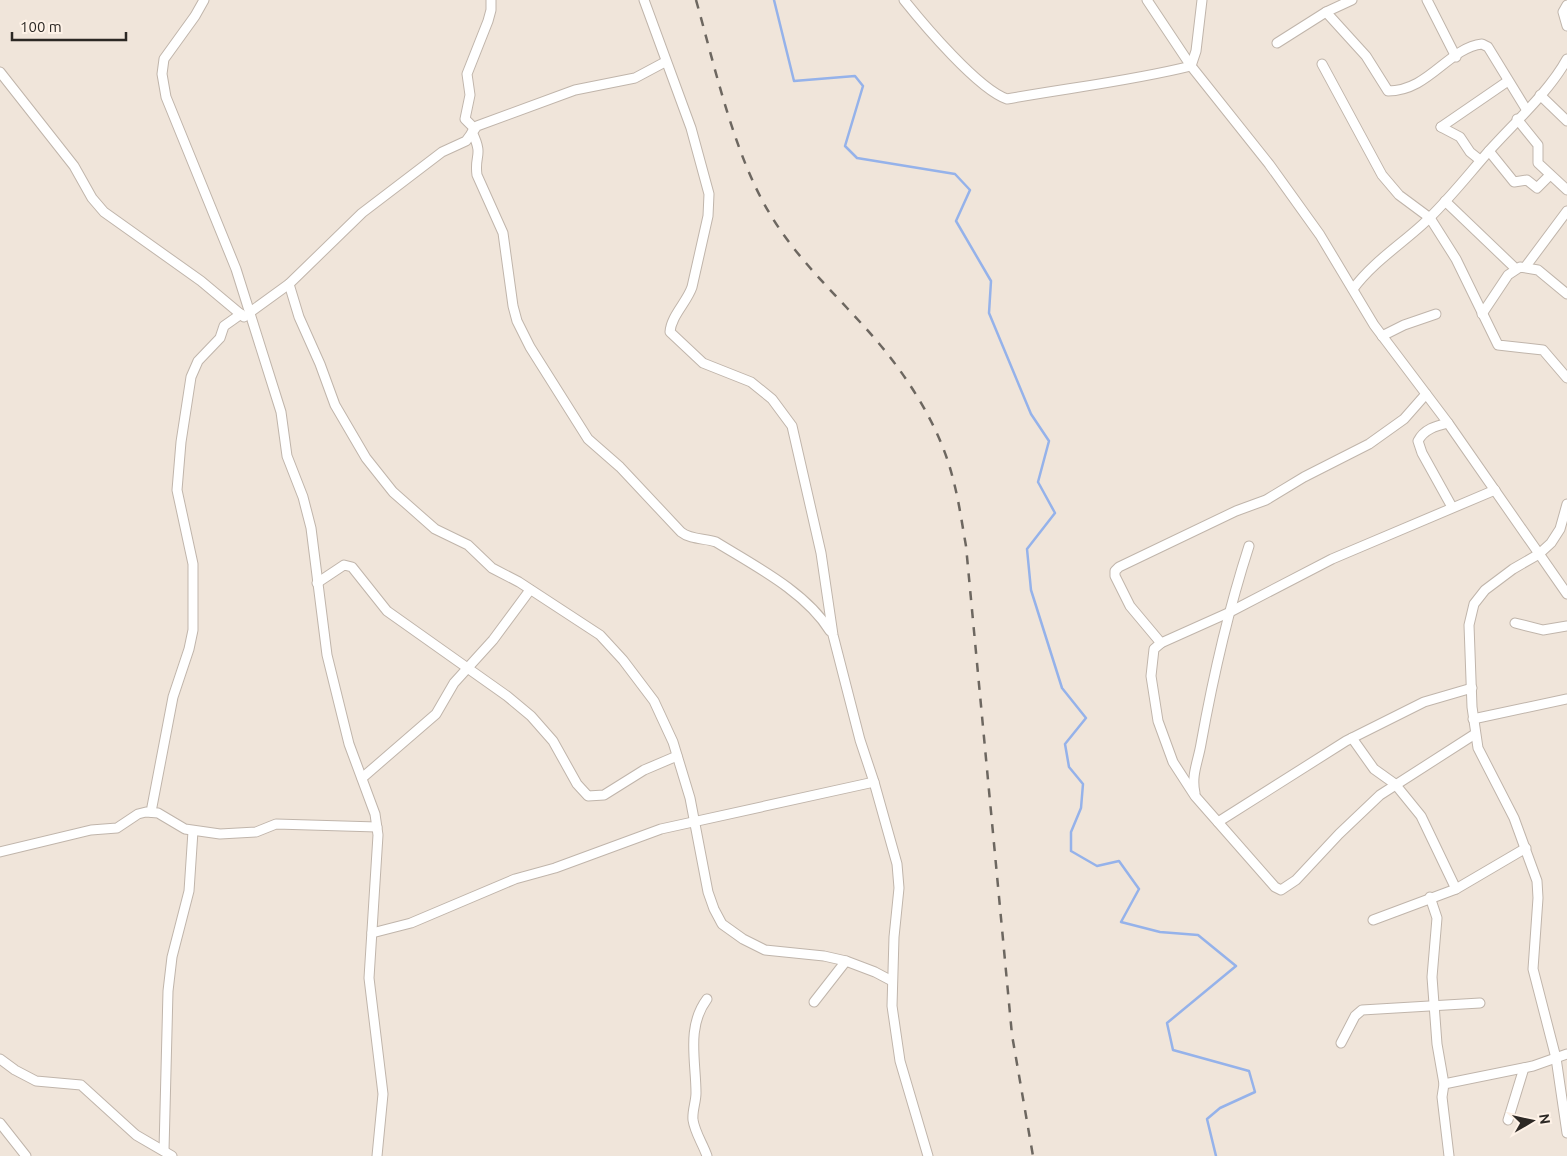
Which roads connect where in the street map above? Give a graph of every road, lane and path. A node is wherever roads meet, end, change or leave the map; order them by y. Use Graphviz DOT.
graph roads {
  1 [pos="204,0"];
  2 [pos="491,0"];
  3 [pos="644,0"];
  4 [pos="904,0"];
  5 [pos="1146,0"];
  6 [pos="1202,0"];
  7 [pos="1352,0"];
  8 [pos="1427,0"];
  9 [pos="1567,5"];
  10 [pos="1326,12"];
  11 [pos="1567,26"];
  12 [pos="1277,43"];
  13 [pos="1456,57"];
  14 [pos="1567,59"];
  15 [pos="665,62"];
  16 [pos="1322,64"];
  17 [pos="1191,66"];
  18 [pos="0,72"];
  19 [pos="1564,72"];
  20 [pos="1508,81"];
  21 [pos="1540,94"];
  22 [pos="1526,109"];
  23 [pos="1517,120"];
  24 [pos="1567,121"];
  25 [pos="473,130"];
  26 [pos="1488,151"];
  27 [pos="1480,160"];
  28 [pos="1550,175"];
  29 [pos="1567,190"];
  30 [pos="1445,201"];
  31 [pos="1567,211"];
  32 [pos="1430,218"];
  33 [pos="1526,266"];
  34 [pos="1515,268"];
  35 [pos="289,284"];
  36 [pos="1353,289"];
  37 [pos="1567,294"];
  38 [pos="245,314"];
  39 [pos="1436,314"];
  40 [pos="1482,314"];
  41 [pos="1382,336"];
  42 [pos="1567,378"];
  43 [pos="1426,394"];
  44 [pos="1448,423"];
  45 [pos="1495,490"];
  46 [pos="1567,504"];
  47 [pos="1452,506"];
  48 [pos="1249,546"];
  49 [pos="1539,554"];
  50 [pos="317,583"];
  51 [pos="530,590"];
  52 [pos="1567,594"];
  53 [pos="1228,613"];
  54 [pos="1515,623"];
  55 [pos="1567,626"];
  56 [pos="833,635"];
  57 [pos="1161,643"];
  58 [pos="468,670"];
  59 [pos="1472,688"];
  60 [pos="1567,699"];
  61 [pos="1473,719"];
  62 [pos="1475,734"];
  63 [pos="1352,738"];
  64 [pos="677,756"];
  65 [pos="362,778"];
  66 [pos="874,782"];
  67 [pos="1395,784"];
  68 [pos="1196,796"];
  69 [pos="151,812"];
  70 [pos="694,822"];
  71 [pos="1218,822"];
  72 [pos="378,827"];
  73 [pos="193,831"];
  74 [pos="1526,848"];
  75 [pos="0,852"];
  76 [pos="1456,889"];
  77 [pos="1430,898"];
  78 [pos="1372,920"];
  79 [pos="372,933"];
  80 [pos="846,961"];
  81 [pos="892,981"];
  82 [pos="707,999"];
  83 [pos="814,1002"];
  84 [pos="1480,1003"];
  85 [pos="1433,1004"];
  86 [pos="1341,1043"];
  87 [pos="1567,1054"];
  88 [pos="1556,1058"];
  89 [pos="0,1059"];
  90 [pos="1524,1068"];
  91 [pos="1444,1084"];
  92 [pos="1508,1120"];
  93 [pos="0,1123"];
  94 [pos="1567,1134"];
  95 [pos="168,1153"];
  96 [pos="26,1156"];
  97 [pos="377,1156"];
  98 [pos="707,1156"];
  99 [pos="928,1156"];
  100 [pos="1449,1156"];
  1 -- 38 [label="street"];
  2 -- 25 [label="street"];
  3 -- 15 [label="street"];
  4 -- 17 [label="street"];
  5 -- 17 [label="street"];
  6 -- 17 [label="street"];
  7 -- 10 [label="street"];
  8 -- 13 [label="street"];
  9 -- 11 [label="street"];
  10 -- 12 [label="street"];
  10 -- 13 [label="street"];
  13 -- 20 [label="street"];
  14 -- 19 [label="street"];
  15 -- 25 [label="street"];
  15 -- 56 [label="street"];
  16 -- 32 [label="street"];
  17 -- 36 [label="street"];
  18 -- 38 [label="street"];
  19 -- 21 [label="street"];
  20 -- 22 [label="street"];
  20 -- 27 [label="street"];
  21 -- 22 [label="street"];
  21 -- 24 [label="street"];
  22 -- 23 [label="street"];
  23 -- 26 [label="street"];
  23 -- 28 [label="street"];
  25 -- 35 [label="street"];
  25 -- 56 [label="street"];
  26 -- 27 [label="street"];
  26 -- 28 [label="street"];
  27 -- 30 [label="street"];
  28 -- 29 [label="street"];
  30 -- 32 [label="street"];
  30 -- 34 [label="street"];
  31 -- 33 [label="street"];
  32 -- 36 [label="street"];
  32 -- 40 [label="street"];
  33 -- 34 [label="street"];
  33 -- 37 [label="street"];
  34 -- 40 [label="street"];
  35 -- 38 [label="street"];
  35 -- 51 [label="street"];
  36 -- 41 [label="street"];
  38 -- 50 [label="street"];
  38 -- 69 [label="street"];
  39 -- 41 [label="street"];
  40 -- 42 [label="street"];
  41 -- 43 [label="street"];
  43 -- 44 [label="street"];
  43 -- 57 [label="street"];
  44 -- 45 [label="street"];
  44 -- 47 [label="street"];
  45 -- 47 [label="street"];
  45 -- 49 [label="street"];
  46 -- 49 [label="street"];
  47 -- 53 [label="street"];
  48 -- 53 [label="street"];
  49 -- 52 [label="street"];
  49 -- 59 [label="street"];
  50 -- 58 [label="street"];
  50 -- 65 [label="street"];
  51 -- 58 [label="street"];
  51 -- 64 [label="street"];
  53 -- 57 [label="street"];
  53 -- 68 [label="street"];
  54 -- 55 [label="street"];
  56 -- 66 [label="street"];
  57 -- 68 [label="street"];
  58 -- 64 [label="street"];
  58 -- 65 [label="street"];
  59 -- 61 [label="street"];
  59 -- 63 [label="street"];
  60 -- 61 [label="street"];
  61 -- 62 [label="street"];
  62 -- 67 [label="street"];
  62 -- 74 [label="street"];
  63 -- 67 [label="street"];
  63 -- 71 [label="street"];
  64 -- 70 [label="street"];
  65 -- 72 [label="street"];
  66 -- 70 [label="street"];
  66 -- 81 [label="street"];
  67 -- 71 [label="street"];
  67 -- 76 [label="street"];
  68 -- 71 [label="street"];
  69 -- 73 [label="street"];
  69 -- 75 [label="street"];
  70 -- 79 [label="street"];
  70 -- 80 [label="street"];
  72 -- 73 [label="street"];
  72 -- 79 [label="street"];
  73 -- 95 [label="street"];
  74 -- 76 [label="street"];
  74 -- 88 [label="street"];
  76 -- 77 [label="street"];
  77 -- 78 [label="street"];
  77 -- 85 [label="street"];
  79 -- 97 [label="street"];
  80 -- 81 [label="street"];
  80 -- 83 [label="street"];
  81 -- 99 [label="street"];
  82 -- 98 [label="street"];
  84 -- 85 [label="street"];
  85 -- 86 [label="street"];
  85 -- 91 [label="street"];
  87 -- 88 [label="street"];
  88 -- 90 [label="street"];
  88 -- 94 [label="street"];
  89 -- 95 [label="street"];
  90 -- 91 [label="street"];
  90 -- 92 [label="street"];
  91 -- 100 [label="street"];
  93 -- 96 [label="street"];
}
